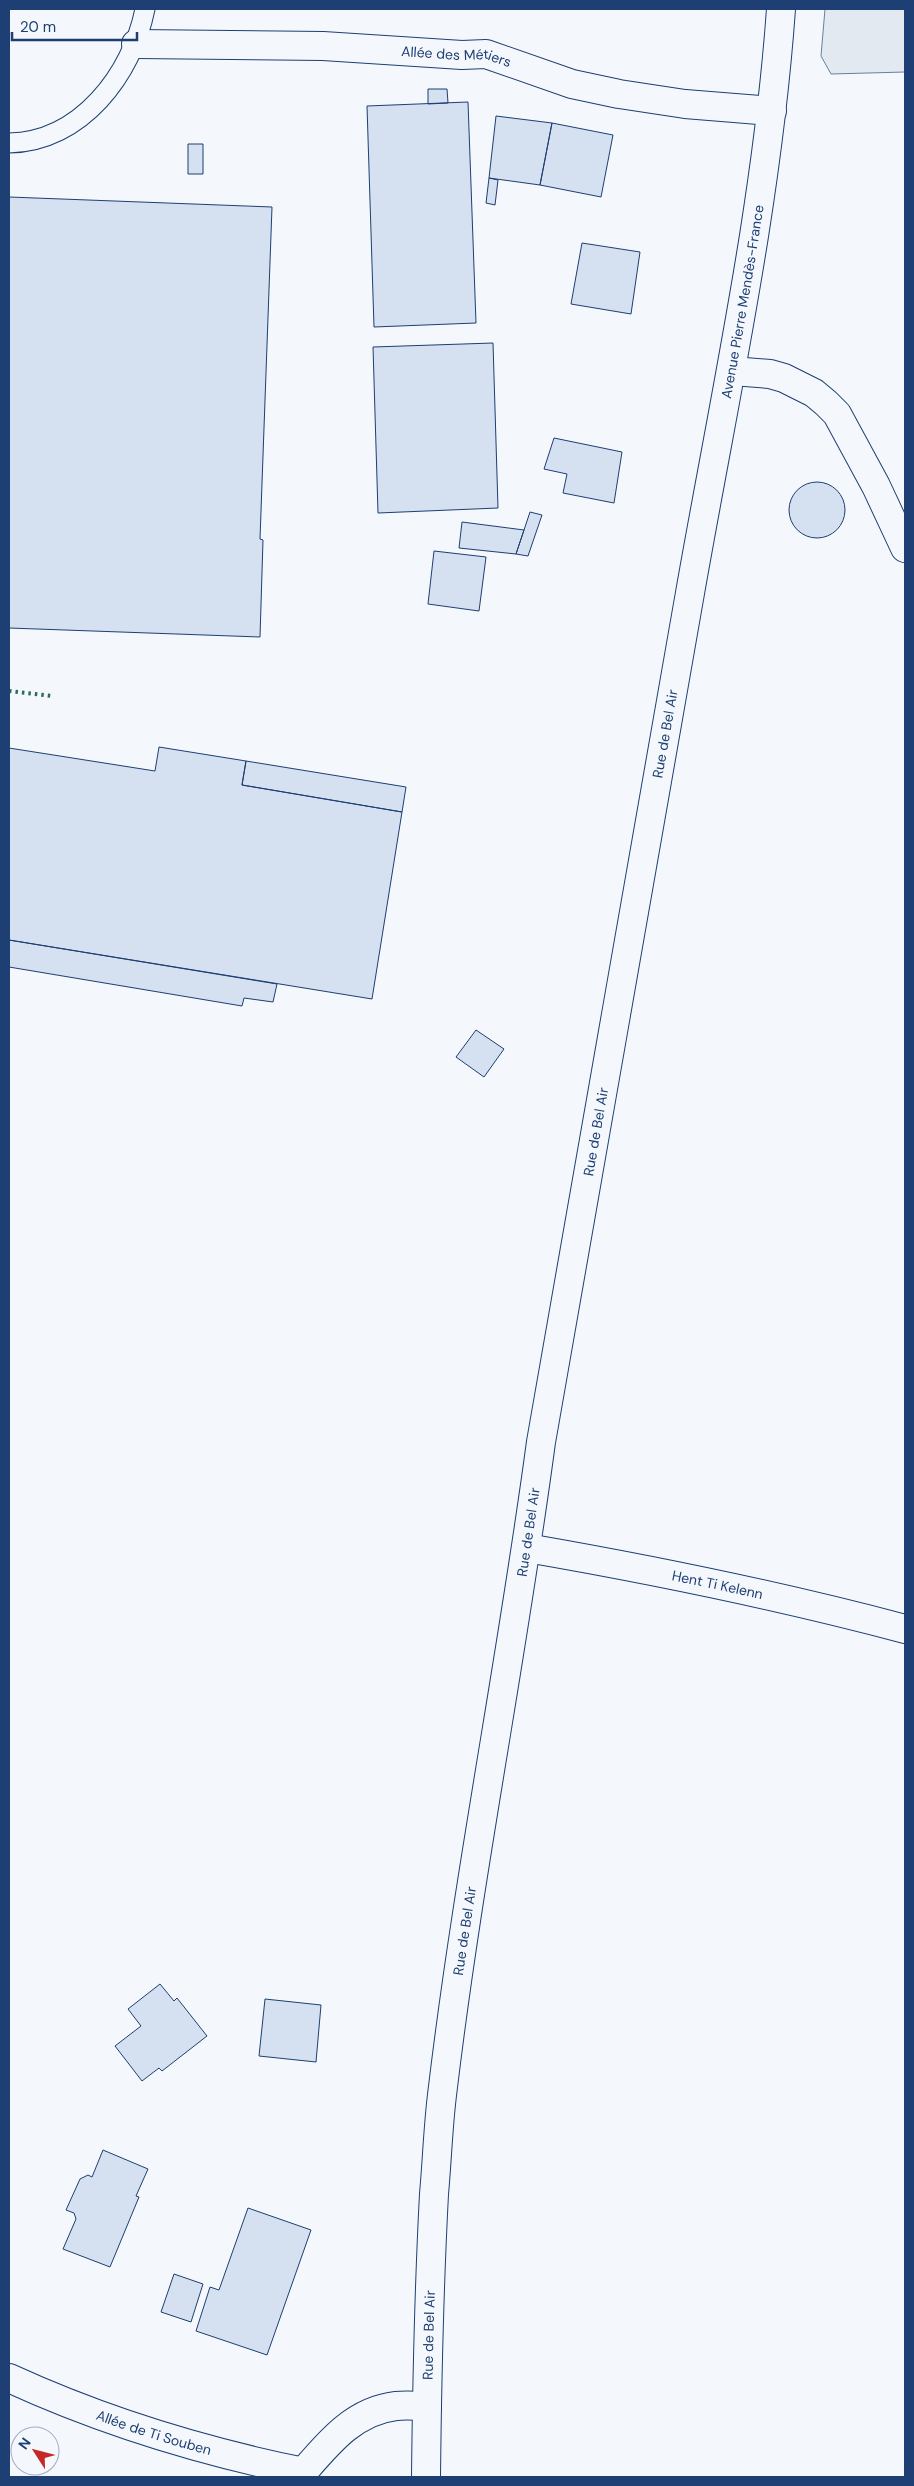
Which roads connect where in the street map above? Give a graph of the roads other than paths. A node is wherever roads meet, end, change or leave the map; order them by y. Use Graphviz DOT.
graph roads {
  1 [pos="144,9"];
  2 [pos="781,9"];
  3 [pos="136,44"];
  4 [pos="772,111"];
  5 [pos="9,143"];
  6 [pos="732,371"];
  7 [pos="905,548"];
  8 [pos="690,592"];
  9 [pos="527,1548"];
  10 [pos="905,1629"];
  11 [pos="9,2378"];
  12 [pos="426,2406"];
  13 [pos="302,2475"];
  14 [pos="426,2477"];
  1 -- 3 [label="lane"];
  2 -- 4 [label="street, Avenue Pierre Mendès-France"];
  3 -- 4 [label="street, Allée des Métiers"];
  3 -- 5 [label="lane"];
  4 -- 6 [label="street, Avenue Pierre Mendès-France"];
  6 -- 7 [label="street"];
  6 -- 8 [label="street, Avenue Pierre Mendès-France"];
  8 -- 9 [label="street, Rue de Bel Air"];
  9 -- 10 [label="street, Hent Ti Kelenn"];
  9 -- 12 [label="street, Rue de Bel Air"];
  11 -- 13 [label="street, Allée de Ti Souben"];
  12 -- 13 [label="street"];
  12 -- 14 [label="street, Rue de Bel Air"];
}
